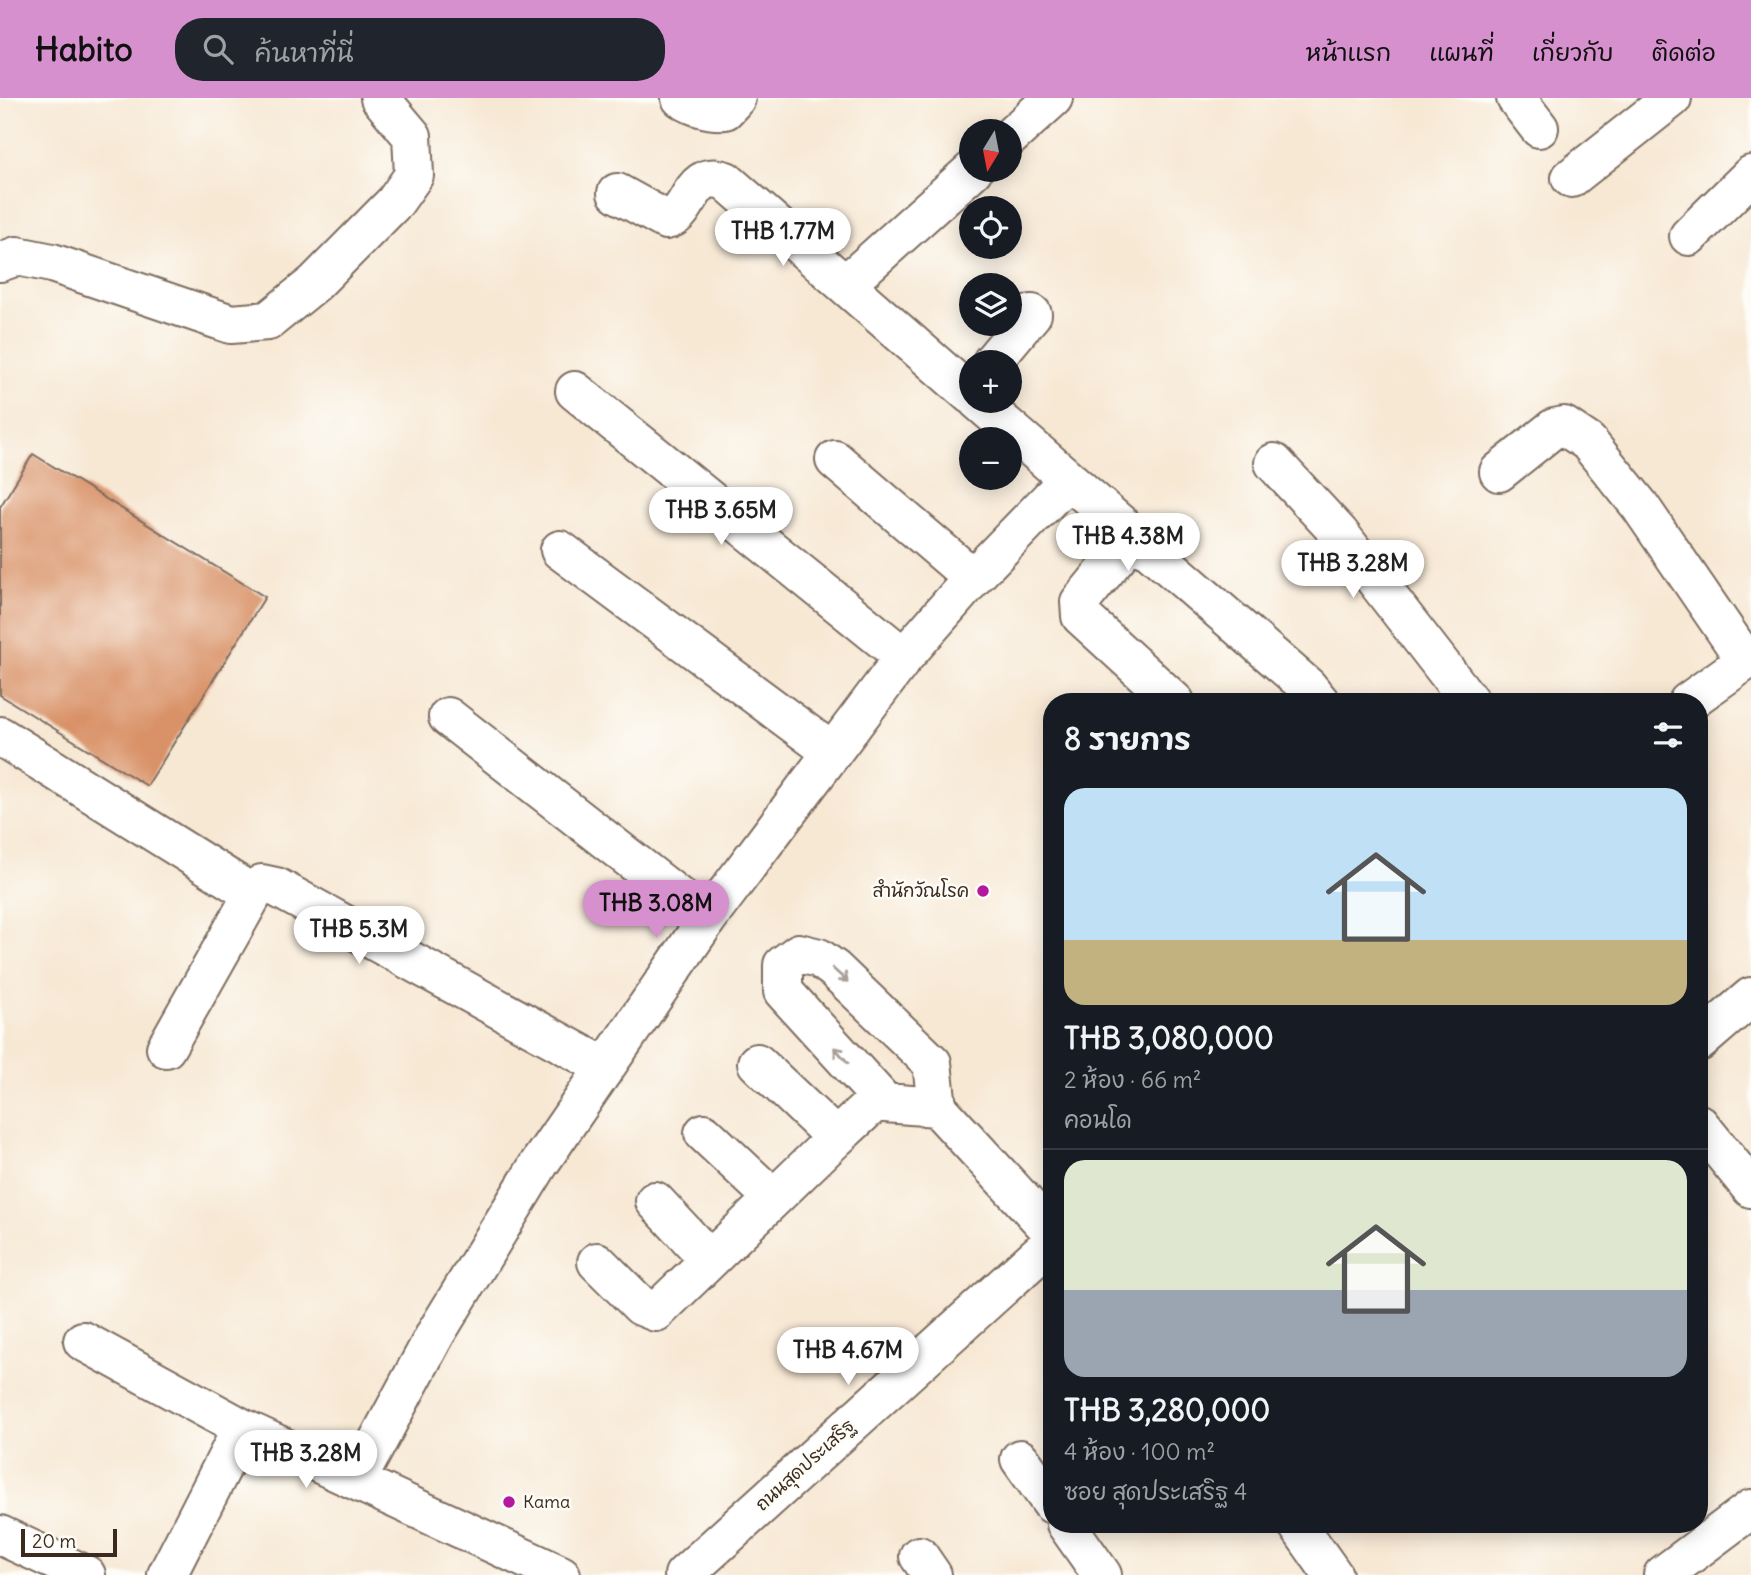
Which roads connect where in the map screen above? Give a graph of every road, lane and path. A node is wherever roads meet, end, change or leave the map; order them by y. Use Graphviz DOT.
graph roads {
  1 [pos="380,98"];
  2 [pos="681,98"];
  3 [pos="736,98"];
  4 [pos="1053,98"];
  5 [pos="1516,98"];
  6 [pos="1672,98"];
  7 [pos="1022,126"];
  8 [pos="1539,128"];
  9 [pos="1751,175"];
  10 [pos="1571,178"];
  11 [pos="960,182"];
  12 [pos="617,193"];
  13 [pos="1689,236"];
  14 [pos="0,262"];
  15 [pos="847,283"];
  16 [pos="1031,314"];
  17 [pos="1002,350"];
  18 [pos="959,382"];
  19 [pos="575,391"];
  20 [pos="994,413"];
  21 [pos="835,460"];
  22 [pos="1274,463"];
  23 [pos="1499,472"];
  24 [pos="1068,480"];
  25 [pos="1133,537"];
  26 [pos="560,550"];
  27 [pos="973,579"];
  28 [pos="904,657"];
  29 [pos="1749,659"];
  30 [pos="1165,693"];
  31 [pos="1313,693"];
  32 [pos="1462,693"];
  33 [pos="1701,693"];
  34 [pos="447,718"];
  35 [pos="0,736"];
  36 [pos="832,752"];
  37 [pos="253,894"];
  38 [pos="707,919"];
  39 [pos="1751,998"];
  40 [pos="1708,1034"];
  41 [pos="166,1048"];
  42 [pos="757,1063"];
  43 [pos="605,1067"];
  44 [pos="879,1098"];
  45 [pos="937,1107"];
  46 [pos="704,1133"];
  47 [pos="1708,1135"];
  48 [pos="836,1138"];
  49 [pos="1751,1188"];
  50 [pos="772,1197"];
  51 [pos="655,1201"];
  52 [pos="1043,1222"];
  53 [pos="1043,1250"];
  54 [pos="709,1259"];
  55 [pos="597,1262"];
  56 [pos="83,1341"];
  57 [pos="242,1429"];
  58 [pos="1020,1459"];
  59 [pos="357,1480"];
  60 [pos="1043,1491"];
  61 [pos="1751,1509"];
  62 [pos="1072,1533"];
  63 [pos="1303,1533"];
  64 [pos="0,1535"];
  65 [pos="86,1575"];
  66 [pos="167,1575"];
  67 [pos="561,1575"];
  68 [pos="684,1575"];
  69 [pos="1102,1575"];
  70 [pos="1333,1575"];
  71 [pos="1663,1575"];
  1 -- 14 [label="street"];
  2 -- 3 [label="street"];
  4 -- 7 [label="street"];
  5 -- 8 [label="street"];
  6 -- 10 [label="street"];
  9 -- 13 [label="street"];
  11 -- 15 [label="street"];
  12 -- 15 [label="street"];
  15 -- 18 [label="street"];
  16 -- 17 [label="street"];
  19 -- 28 [label="street"];
  20 -- 24 [label="street"];
  21 -- 27 [label="street"];
  22 -- 32 [label="street"];
  23 -- 29 [label="street"];
  24 -- 25 [label="street"];
  24 -- 27 [label="street"];
  25 -- 30 [label="street"];
  25 -- 31 [label="street"];
  26 -- 36 [label="street"];
  27 -- 28 [label="street"];
  28 -- 36 [label="street"];
  29 -- 33 [label="street"];
  34 -- 38 [label="street"];
  35 -- 37 [label="street"];
  36 -- 38 [label="street"];
  37 -- 41 [label="street"];
  37 -- 43 [label="street"];
  38 -- 43 [label="street"];
  39 -- 40 [label="street"];
  42 -- 48 [label="street"];
  43 -- 59 [label="street"];
  44 -- 45 [label="street"];
  44 -- 45 [label="street, one-way"];
  44 -- 48 [label="street"];
  45 -- 52 [label="street"];
  46 -- 50 [label="street"];
  47 -- 49 [label="street"];
  48 -- 50 [label="street"];
  50 -- 54 [label="street"];
  51 -- 54 [label="street"];
  53 -- 68 [label="street, ถนนสุดประเสริฐ"];
  54 -- 55 [label="street"];
  56 -- 57 [label="street"];
  57 -- 59 [label="street"];
  57 -- 66 [label="street"];
  58 -- 60 [label="street"];
  59 -- 67 [label="street"];
  61 -- 71 [label="street"];
  62 -- 69 [label="street"];
  63 -- 70 [label="street"];
  64 -- 65 [label="street"];
}
